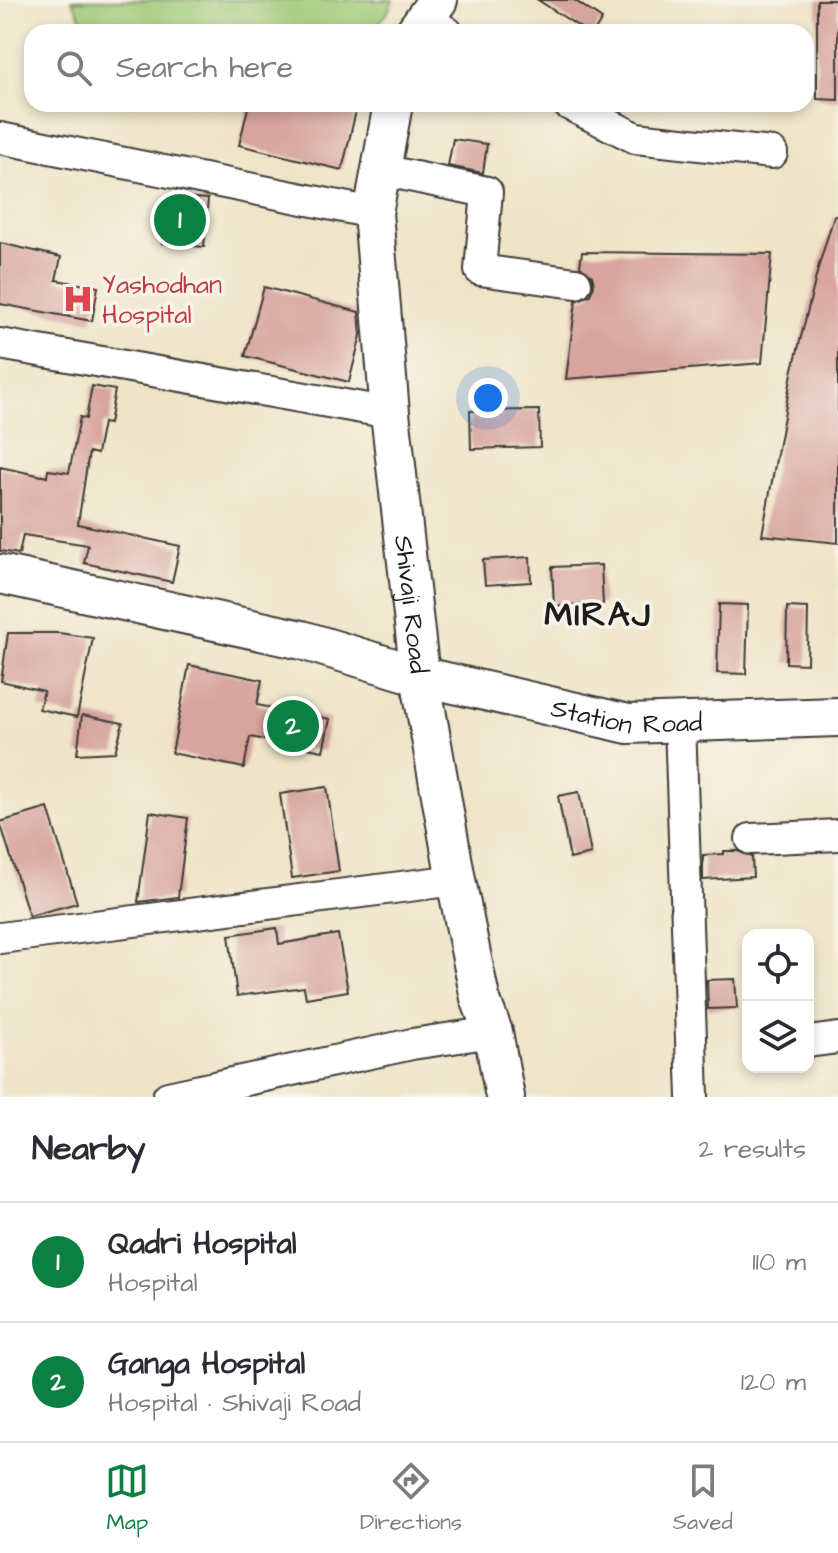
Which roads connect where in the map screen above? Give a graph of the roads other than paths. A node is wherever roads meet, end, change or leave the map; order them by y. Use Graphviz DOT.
graph roads {
  1 [pos="392,112"];
  2 [pos="584,112"];
  3 [pos="0,138"];
  4 [pos="772,153"];
  5 [pos="381,170"];
  6 [pos="373,213"];
  7 [pos="576,283"];
  8 [pos="0,344"];
  9 [pos="390,413"];
  10 [pos="0,574"];
  11 [pos="420,676"];
  12 [pos="838,717"];
  13 [pos="680,723"];
  14 [pos="838,835"];
  15 [pos="751,839"];
  16 [pos="456,880"];
  17 [pos="0,938"];
  18 [pos="493,1032"];
  19 [pos="838,1038"];
  20 [pos="814,1041"];
  21 [pos="168,1097"];
  22 [pos="505,1097"];
  23 [pos="693,1097"];
  1 -- 5 [label="main road, Shivaji Road"];
  2 -- 4 [label="street"];
  3 -- 6 [label="street"];
  5 -- 6 [label="main road, Shivaji Road"];
  5 -- 7 [label="street"];
  6 -- 9 [label="main road, Shivaji Road"];
  8 -- 9 [label="street"];
  9 -- 11 [label="main road, Shivaji Road"];
  10 -- 11 [label="main road, Station Road"];
  11 -- 13 [label="main road, Station Road"];
  11 -- 16 [label="main road, Shivaji Road"];
  12 -- 13 [label="main road, Station Road"];
  13 -- 23 [label="street"];
  14 -- 15 [label="street"];
  16 -- 17 [label="street"];
  16 -- 18 [label="main road, Shivaji Road"];
  18 -- 21 [label="street"];
  18 -- 22 [label="main road, Shivaji Road"];
  19 -- 20 [label="street"];
}
